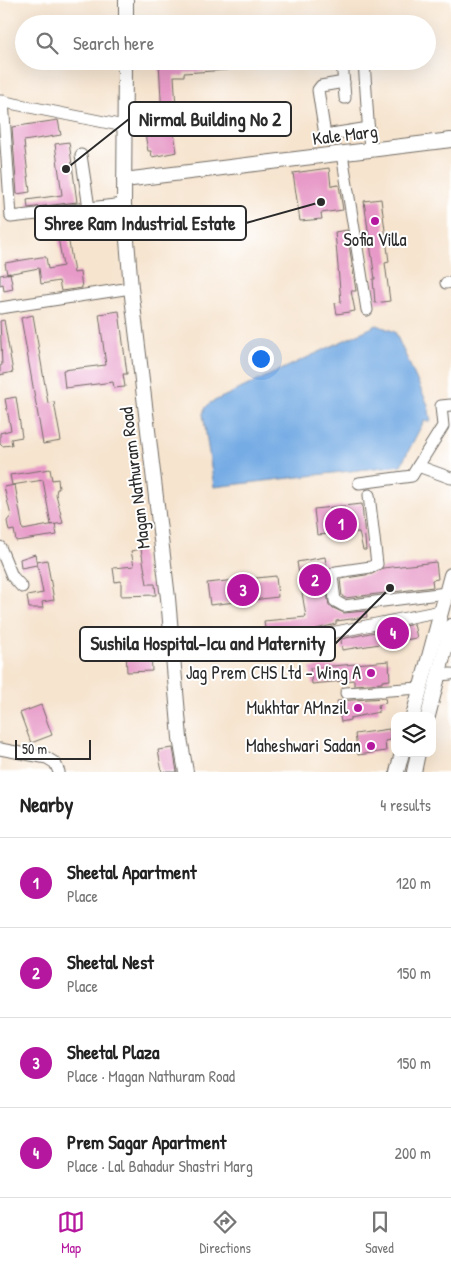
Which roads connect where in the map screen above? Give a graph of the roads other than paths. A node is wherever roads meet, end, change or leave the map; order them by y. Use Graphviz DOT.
graph roads {
  1 [pos="126,0"];
  2 [pos="126,15"];
  3 [pos="125,70"];
  4 [pos="343,70"];
  5 [pos="365,70"];
  6 [pos="344,82"];
  7 [pos="345,98"];
  8 [pos="2,101"];
  9 [pos="124,126"];
  10 [pos="369,128"];
  11 [pos="332,135"];
  12 [pos="451,140"];
  13 [pos="370,151"];
  14 [pos="81,155"];
  15 [pos="338,155"];
  16 [pos="124,180"];
  17 [pos="124,204"];
  18 [pos="89,208"];
  19 [pos="131,288"];
  20 [pos="0,308"];
  21 [pos="367,310"];
  22 [pos="451,405"];
  23 [pos="418,466"];
  24 [pos="451,478"];
  25 [pos="359,483"];
  26 [pos="369,495"];
  27 [pos="0,547"];
  28 [pos="451,575"];
  29 [pos="22,587"];
  30 [pos="446,594"];
  31 [pos="441,611"];
  32 [pos="451,626"];
  33 [pos="321,635"];
  34 [pos="445,675"];
  35 [pos="420,688"];
  36 [pos="346,693"];
  37 [pos="413,712"];
  38 [pos="430,712"];
  39 [pos="0,749"];
  40 [pos="401,757"];
  41 [pos="417,757"];
  42 [pos="59,772"];
  43 [pos="186,772"];
  44 [pos="397,772"];
  45 [pos="414,772"];
  1 -- 2 [label="main road"];
  3 -- 9 [label="main road, Magan Nathuram Road"];
  4 -- 6 [label="street"];
  5 -- 10 [label="street"];
  6 -- 7 [label="street"];
  6 -- 11 [label="street"];
  8 -- 9 [label="street"];
  8 -- 18 [label="street"];
  9 -- 16 [label="main road, Magan Nathuram Road"];
  10 -- 11 [label="street"];
  10 -- 13 [label="street"];
  11 -- 15 [label="street"];
  12 -- 13 [label="main road, Kale Marg"];
  13 -- 15 [label="main road, Kale Marg"];
  14 -- 18 [label="street"];
  15 -- 16 [label="main road, Kale Marg"];
  15 -- 21 [label="street"];
  16 -- 17 [label="main road, Magan Nathuram Road"];
  17 -- 18 [label="street"];
  17 -- 19 [label="main road, Magan Nathuram Road"];
  19 -- 20 [label="street"];
  19 -- 43 [label="main road, Magan Nathuram Road"];
  22 -- 23 [label="street"];
  23 -- 24 [label="street"];
  23 -- 25 [label="street"];
  26 -- 30 [label="street"];
  27 -- 29 [label="street"];
  28 -- 30 [label="main road"];
  30 -- 31 [label="main road"];
  31 -- 33 [label="street"];
  31 -- 35 [label="main road"];
  32 -- 34 [label="main road"];
  34 -- 38 [label="main road"];
  35 -- 36 [label="street"];
  35 -- 37 [label="main road"];
  39 -- 42 [label="street"];
  40 -- 44 [label="main road"];
  41 -- 45 [label="main road"];
}
